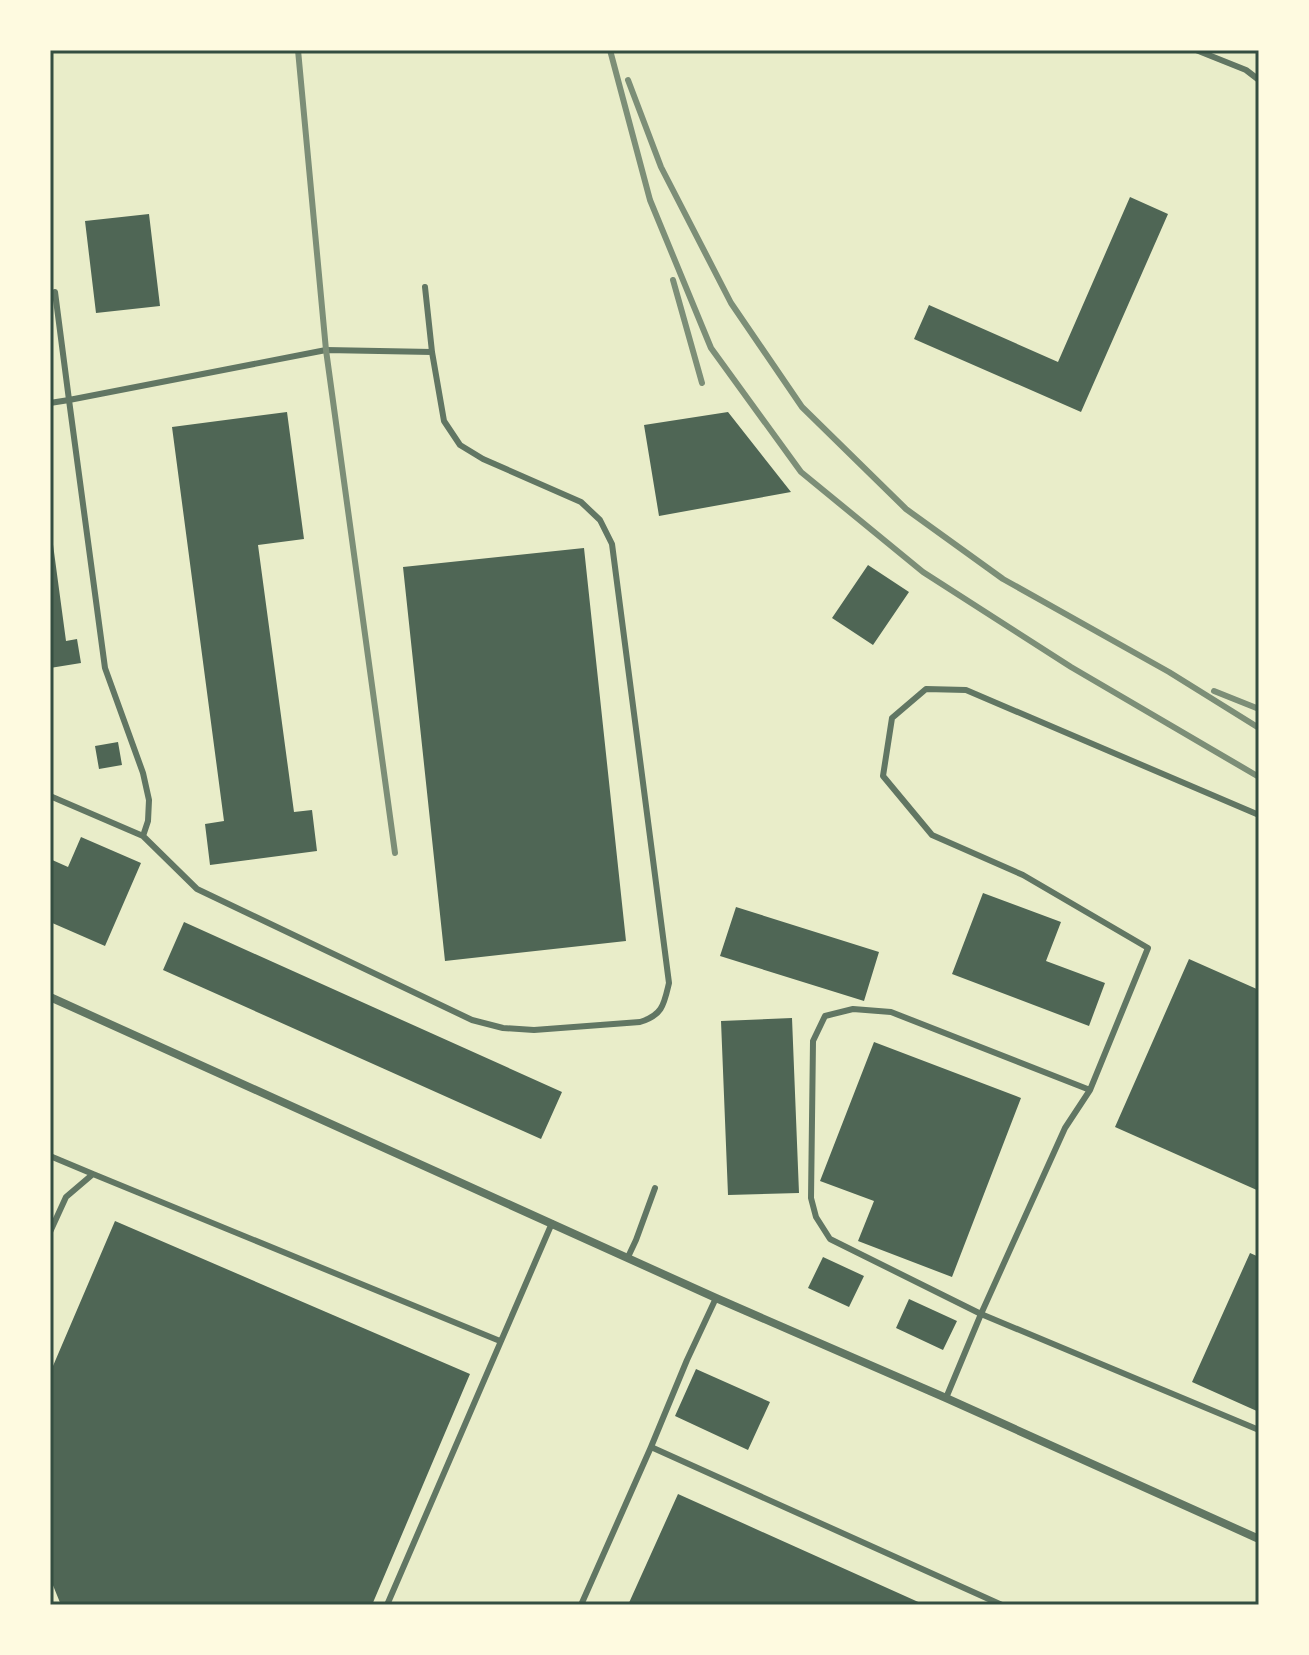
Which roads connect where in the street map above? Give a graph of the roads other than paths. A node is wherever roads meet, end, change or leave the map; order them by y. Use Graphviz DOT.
graph roads {
  1 [pos="1196,50"];
  2 [pos="1259,80"];
  3 [pos="425,287"];
  4 [pos="55,292"];
  5 [pos="432,352"];
  6 [pos="69,400"];
  7 [pos="50,403"];
  8 [pos="50,796"];
  9 [pos="1259,815"];
  10 [pos="143,836"];
  11 [pos="50,997"];
  12 [pos="1090,1090"];
  13 [pos="50,1156"];
  14 [pos="93,1174"];
  15 [pos="655,1188"];
  16 [pos="552,1223"];
  17 [pos="50,1232"];
  18 [pos="628,1257"];
  19 [pos="716,1298"];
  20 [pos="981,1314"];
  21 [pos="500,1341"];
  22 [pos="946,1398"];
  23 [pos="1259,1430"];
  24 [pos="651,1447"];
  25 [pos="1259,1539"];
  26 [pos="387,1605"];
  27 [pos="581,1605"];
  28 [pos="1002,1605"];
  1 -- 2 [label="lane"];
  3 -- 5 [label="lane"];
  4 -- 6 [label="lane"];
  5 -- 6 [label="lane"];
  5 -- 10 [label="lane"];
  6 -- 7 [label="lane"];
  6 -- 10 [label="lane"];
  8 -- 10 [label="lane"];
  9 -- 12 [label="lane"];
  11 -- 16 [label="street"];
  12 -- 20 [label="lane"];
  12 -- 20 [label="lane"];
  13 -- 14 [label="lane"];
  14 -- 17 [label="lane"];
  14 -- 21 [label="lane"];
  15 -- 18 [label="lane"];
  16 -- 18 [label="street"];
  16 -- 21 [label="lane"];
  18 -- 19 [label="street"];
  19 -- 22 [label="street"];
  19 -- 24 [label="lane"];
  20 -- 22 [label="lane"];
  20 -- 23 [label="lane"];
  21 -- 26 [label="lane"];
  22 -- 25 [label="street"];
  24 -- 27 [label="lane"];
  24 -- 28 [label="lane"];
}
